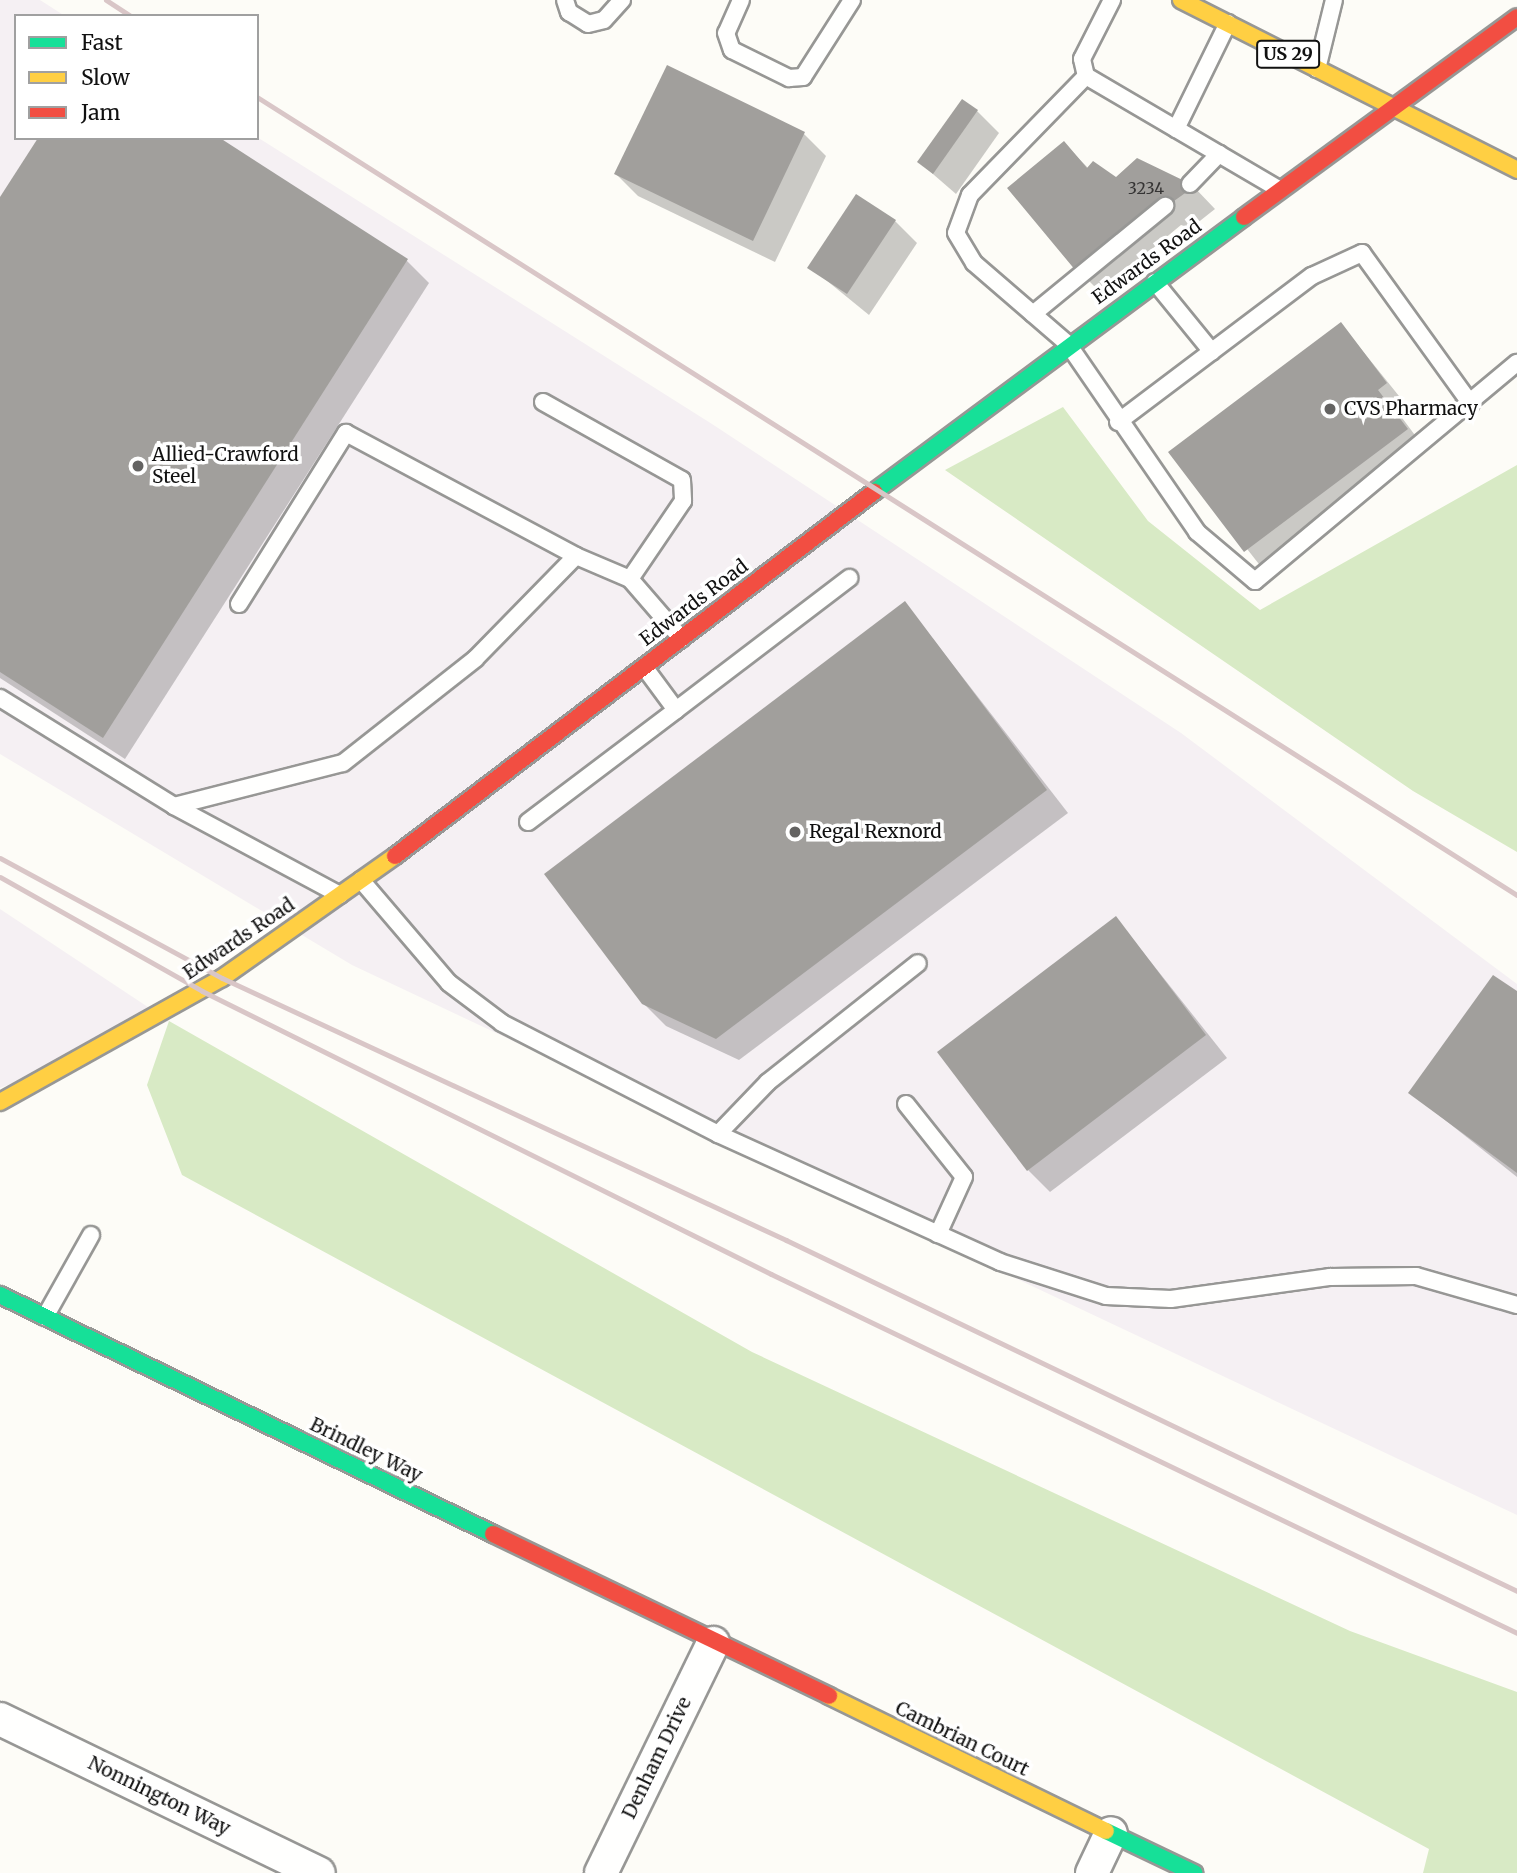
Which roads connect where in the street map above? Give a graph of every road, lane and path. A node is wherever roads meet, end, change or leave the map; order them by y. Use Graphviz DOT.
graph roads {
  1 [pos="565,0"];
  2 [pos="621,0"];
  3 [pos="741,0"];
  4 [pos="852,0"];
  5 [pos="1112,0"];
  6 [pos="1181,0"];
  7 [pos="1335,0"];
  8 [pos="1517,17"];
  9 [pos="1228,23"];
  10 [pos="1317,69"];
  11 [pos="1086,76"];
  12 [pos="1394,108"];
  13 [pos="1176,129"];
  14 [pos="1219,154"];
  15 [pos="1517,170"];
  16 [pos="1190,184"];
  17 [pos="1281,190"];
  18 [pos="1165,206"];
  19 [pos="1155,282"];
  20 [pos="1033,314"];
  21 [pos="1068,344"];
  22 [pos="1212,352"];
  23 [pos="1517,363"];
  24 [pos="543,402"];
  25 [pos="1471,404"];
  26 [pos="1118,422"];
  27 [pos="576,556"];
  28 [pos="849,578"];
  29 [pos="630,579"];
  30 [pos="239,604"];
  31 [pos="682,639"];
  32 [pos="645,667"];
  33 [pos="0,698"];
  34 [pos="676,710"];
  35 [pos="174,806"];
  36 [pos="528,822"];
  37 [pos="361,880"];
  38 [pos="340,895"];
  39 [pos="918,963"];
  40 [pos="0,1102"];
  41 [pos="906,1104"];
  42 [pos="718,1134"];
  43 [pos="938,1234"];
  44 [pos="91,1235"];
  45 [pos="0,1295"];
  46 [pos="1517,1305"];
  47 [pos="45,1317"];
  48 [pos="713,1643"];
  49 [pos="0,1719"];
  50 [pos="1111,1833"];
  51 [pos="319,1873"];
  52 [pos="601,1873"];
  53 [pos="1092,1873"];
  54 [pos="1194,1873"];
  1 -- 2 [label="lane"];
  3 -- 4 [label="lane"];
  5 -- 11 [label="lane"];
  6 -- 9 [label="main road, US 29"];
  7 -- 10 [label="lane"];
  8 -- 12 [label="main road, Edwards Road"];
  9 -- 10 [label="main road, US 29"];
  9 -- 13 [label="lane"];
  10 -- 12 [label="main road, US 29"];
  11 -- 13 [label="lane"];
  11 -- 20 [label="lane"];
  12 -- 15 [label="main road, US 29"];
  12 -- 17 [label="main road, Edwards Road"];
  13 -- 14 [label="lane"];
  14 -- 16 [label="lane"];
  14 -- 17 [label="lane"];
  17 -- 19 [label="main road, Edwards Road"];
  18 -- 20 [label="lane"];
  19 -- 21 [label="main road, Edwards Road"];
  19 -- 22 [label="lane"];
  20 -- 21 [label="lane"];
  21 -- 26 [label="lane"];
  21 -- 31 [label="main road, Edwards Road"];
  22 -- 25 [label="lane"];
  22 -- 26 [label="lane"];
  23 -- 25 [label="lane"];
  24 -- 29 [label="lane"];
  25 -- 26 [label="lane"];
  27 -- 29 [label="lane"];
  27 -- 30 [label="lane"];
  27 -- 35 [label="lane"];
  28 -- 34 [label="lane"];
  29 -- 31 [label="lane"];
  31 -- 32 [label="main road, Edwards Road"];
  32 -- 34 [label="lane"];
  32 -- 37 [label="main road, Edwards Road"];
  33 -- 35 [label="lane"];
  34 -- 36 [label="lane"];
  35 -- 38 [label="lane"];
  37 -- 38 [label="main road, Edwards Road"];
  37 -- 42 [label="lane"];
  38 -- 40 [label="main road, Edwards Road"];
  39 -- 42 [label="lane"];
  41 -- 43 [label="lane"];
  42 -- 43 [label="lane"];
  43 -- 46 [label="lane"];
  44 -- 47 [label="lane"];
  45 -- 47 [label="main road, Brindley Way"];
  47 -- 48 [label="main road, Brindley Way"];
  48 -- 50 [label="main road, Cambrian Court"];
  48 -- 52 [label="street, Denham Drive"];
  49 -- 51 [label="street, Nonnington Way"];
  50 -- 53 [label="street"];
  50 -- 54 [label="main road, Cambrian Court"];
}
